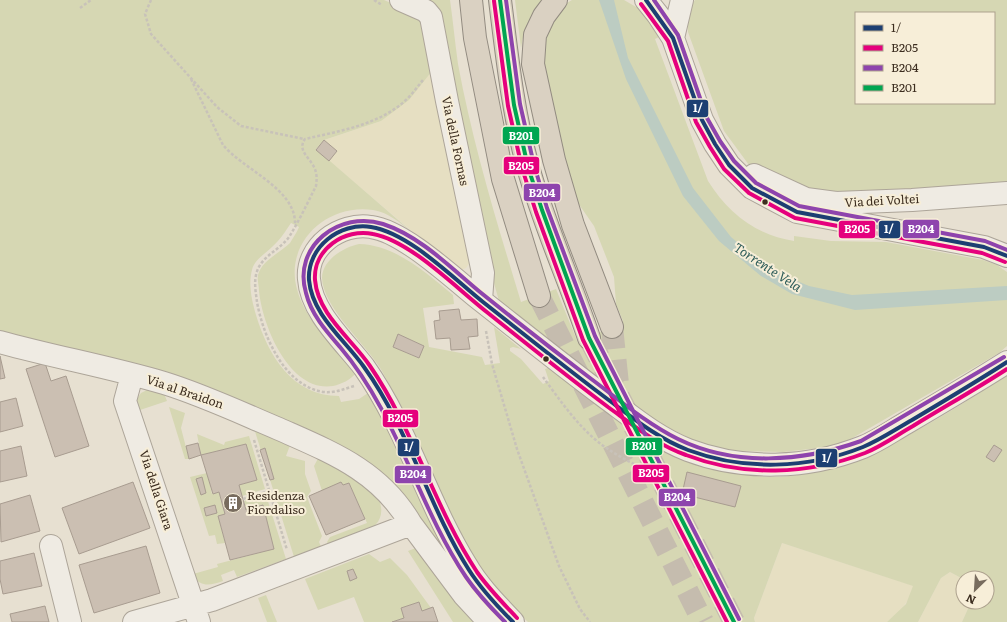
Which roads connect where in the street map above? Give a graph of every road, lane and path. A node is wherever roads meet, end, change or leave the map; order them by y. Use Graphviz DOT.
graph roads {
  1 [pos="91,0"];
  2 [pos="151,0"];
  3 [pos="374,0"];
  4 [pos="471,0"];
  5 [pos="500,0"];
  6 [pos="556,0"];
  7 [pos="646,0"];
  8 [pos="682,0"];
  9 [pos="393,4"];
  10 [pos="80,8"];
  11 [pos="673,38"];
  12 [pos="189,75"];
  13 [pos="424,78"];
  14 [pos="304,139"];
  15 [pos="740,178"];
  16 [pos="1007,193"];
  17 [pos="295,225"];
  18 [pos="1007,256"];
  19 [pos="539,296"];
  20 [pos="480,300"];
  21 [pos="612,327"];
  22 [pos="589,338"];
  23 [pos="0,342"];
  24 [pos="1007,362"];
  25 [pos="492,364"];
  26 [pos="132,375"];
  27 [pos="548,383"];
  28 [pos="336,392"];
  29 [pos="253,435"];
  30 [pos="360,470"];
  31 [pos="672,481"];
  32 [pos="270,491"];
  33 [pos="243,499"];
  34 [pos="410,524"];
  35 [pos="390,532"];
  36 [pos="51,546"];
  37 [pos="288,551"];
  38 [pos="196,613"];
  39 [pos="70,622"];
  40 [pos="134,622"];
  41 [pos="489,622"];
  42 [pos="513,622"];
  43 [pos="590,622"];
  1 -- 10 [label="path"];
  2 -- 12 [label="path"];
  3 -- 9 [label="path"];
  4 -- 19 [label="highway"];
  5 -- 22 [label="highway"];
  6 -- 21 [label="highway"];
  7 -- 11 [label="street"];
  8 -- 11 [label="street"];
  9 -- 20 [label="street, Via della Fornas"];
  11 -- 15 [label="street"];
  12 -- 14 [label="path"];
  12 -- 17 [label="path"];
  13 -- 14 [label="path"];
  14 -- 17 [label="path"];
  15 -- 16 [label="street, Via dei Voltei"];
  15 -- 18 [label="street"];
  17 -- 28 [label="path"];
  20 -- 24 [label="street"];
  20 -- 42 [label="street"];
  23 -- 26 [label="street, Via al Braidon"];
  25 -- 43 [label="path"];
  26 -- 30 [label="street, Via al Braidon"];
  26 -- 38 [label="street, Via della Giara"];
  27 -- 31 [label="path"];
  29 -- 32 [label="path"];
  30 -- 34 [label="street, Via al Braidon"];
  30 -- 35 [label="street, Via al Braidon"];
  32 -- 33 [label="path"];
  32 -- 37 [label="path"];
  34 -- 35 [label="street"];
  34 -- 41 [label="street, Via al Braidon"];
  35 -- 38 [label="street"];
  36 -- 39 [label="street"];
  38 -- 40 [label="street"];
}
